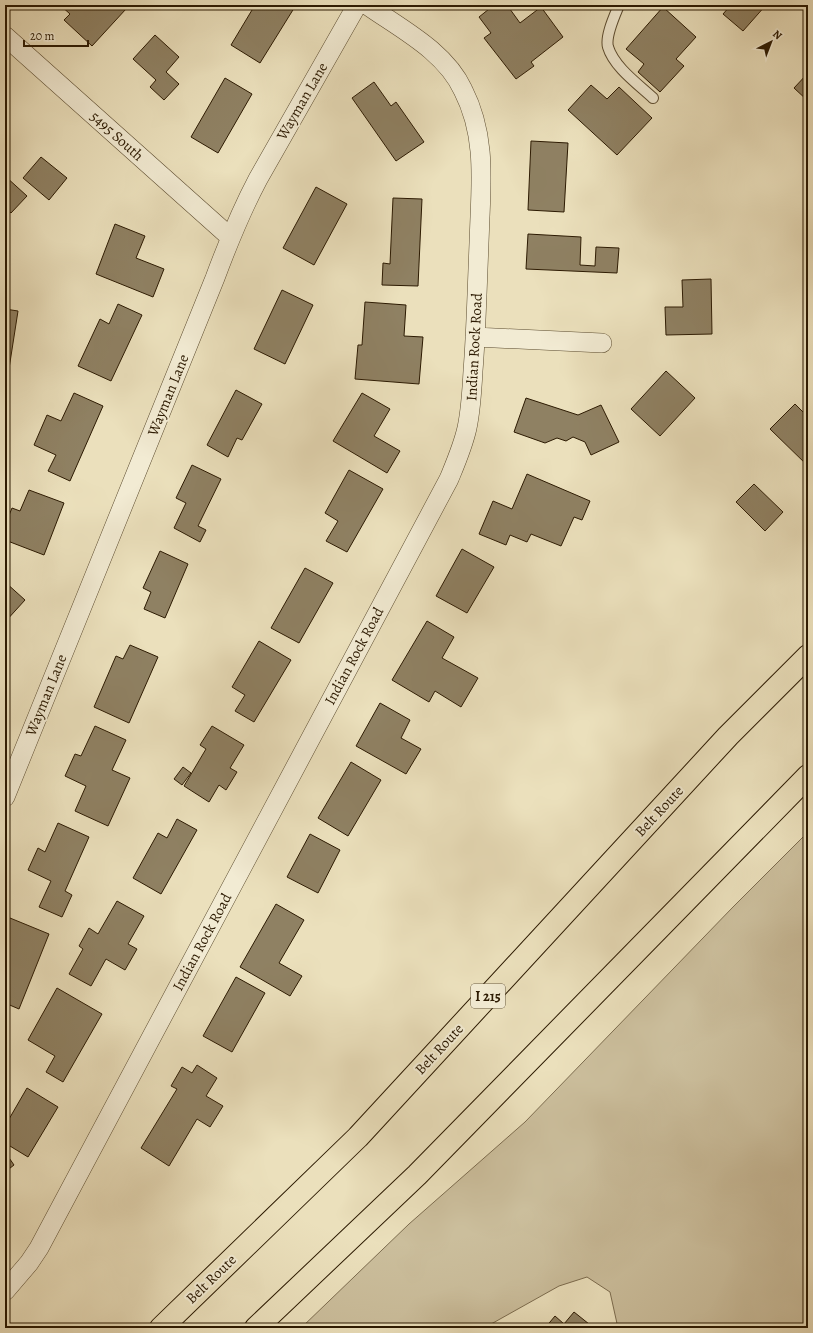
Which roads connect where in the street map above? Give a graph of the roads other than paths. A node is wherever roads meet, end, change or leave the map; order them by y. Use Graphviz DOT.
graph roads {
  1 [pos="357,5"];
  2 [pos="367,5"];
  3 [pos="620,5"];
  4 [pos="5,36"];
  5 [pos="653,98"];
  6 [pos="230,237"];
  7 [pos="475,337"];
  8 [pos="602,343"];
  9 [pos="808,656"];
  10 [pos="808,776"];
  11 [pos="5,797"];
  12 [pos="5,1291"];
  13 [pos="160,1328"];
  14 [pos="256,1328"];
  1 -- 6 [label="street, Wayman Lane"];
  2 -- 7 [label="street, Indian Rock Road"];
  3 -- 5 [label="lane"];
  4 -- 6 [label="street, 5495 South"];
  6 -- 11 [label="street, Wayman Lane"];
  7 -- 8 [label="street"];
  7 -- 12 [label="street, Indian Rock Road"];
  9 -- 13 [label="highway, Belt Route / I 215"];
  10 -- 14 [label="highway"];
}
